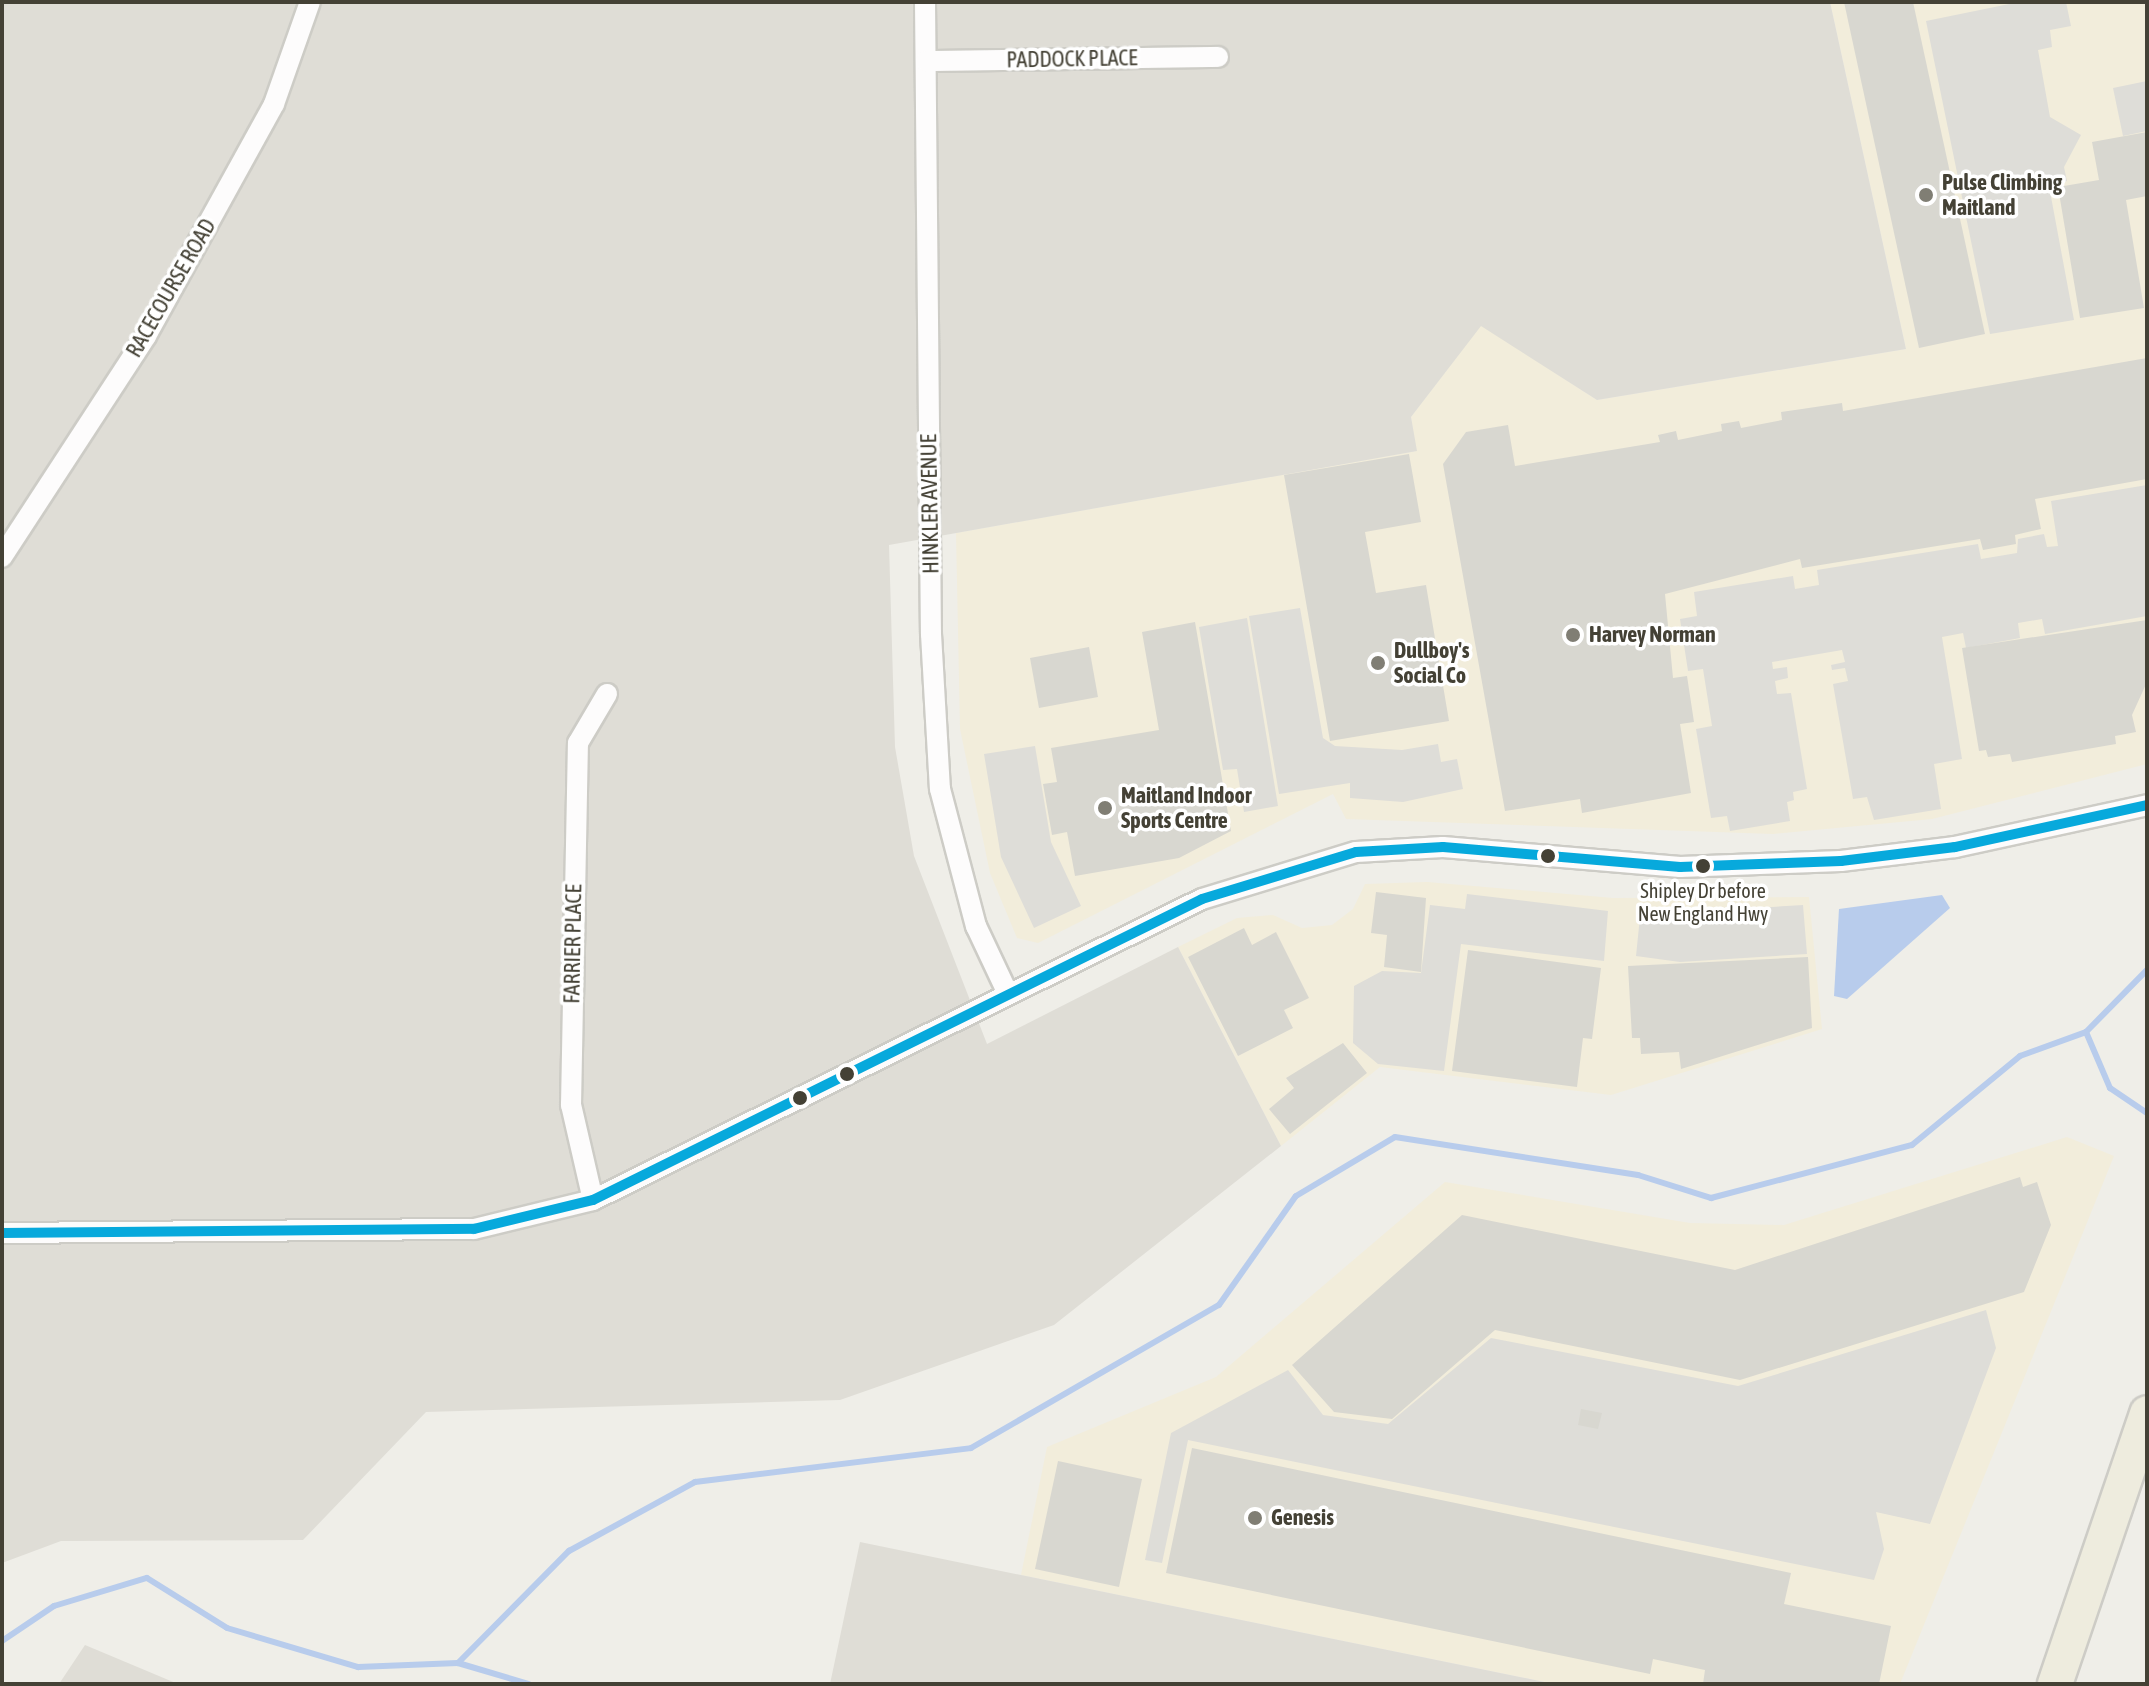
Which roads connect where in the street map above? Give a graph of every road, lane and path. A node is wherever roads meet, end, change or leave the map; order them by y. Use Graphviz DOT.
graph roads {
  1 [pos="310,2"];
  2 [pos="925,2"];
  3 [pos="1218,57"];
  4 [pos="926,61"];
  5 [pos="2,557"];
  6 [pos="607,694"];
  7 [pos="2147,805"];
  8 [pos="1008,994"];
  9 [pos="593,1200"];
  10 [pos="2,1233"];
  11 [pos="2147,1413"];
  12 [pos="2147,1483"];
  13 [pos="2055,1684"];
  14 [pos="2080,1684"];
  1 -- 5 [label="street, RACECOURSE ROAD"];
  2 -- 4 [label="street, HINKLER AVENUE"];
  3 -- 4 [label="street, PADDOCK PLACE"];
  4 -- 8 [label="street, HINKLER AVENUE"];
  6 -- 9 [label="street, FARRIER PLACE"];
  7 -- 8 [label="street"];
  8 -- 9 [label="street"];
  9 -- 10 [label="street"];
  11 -- 13 [label="highway"];
  12 -- 14 [label="highway"];
}
